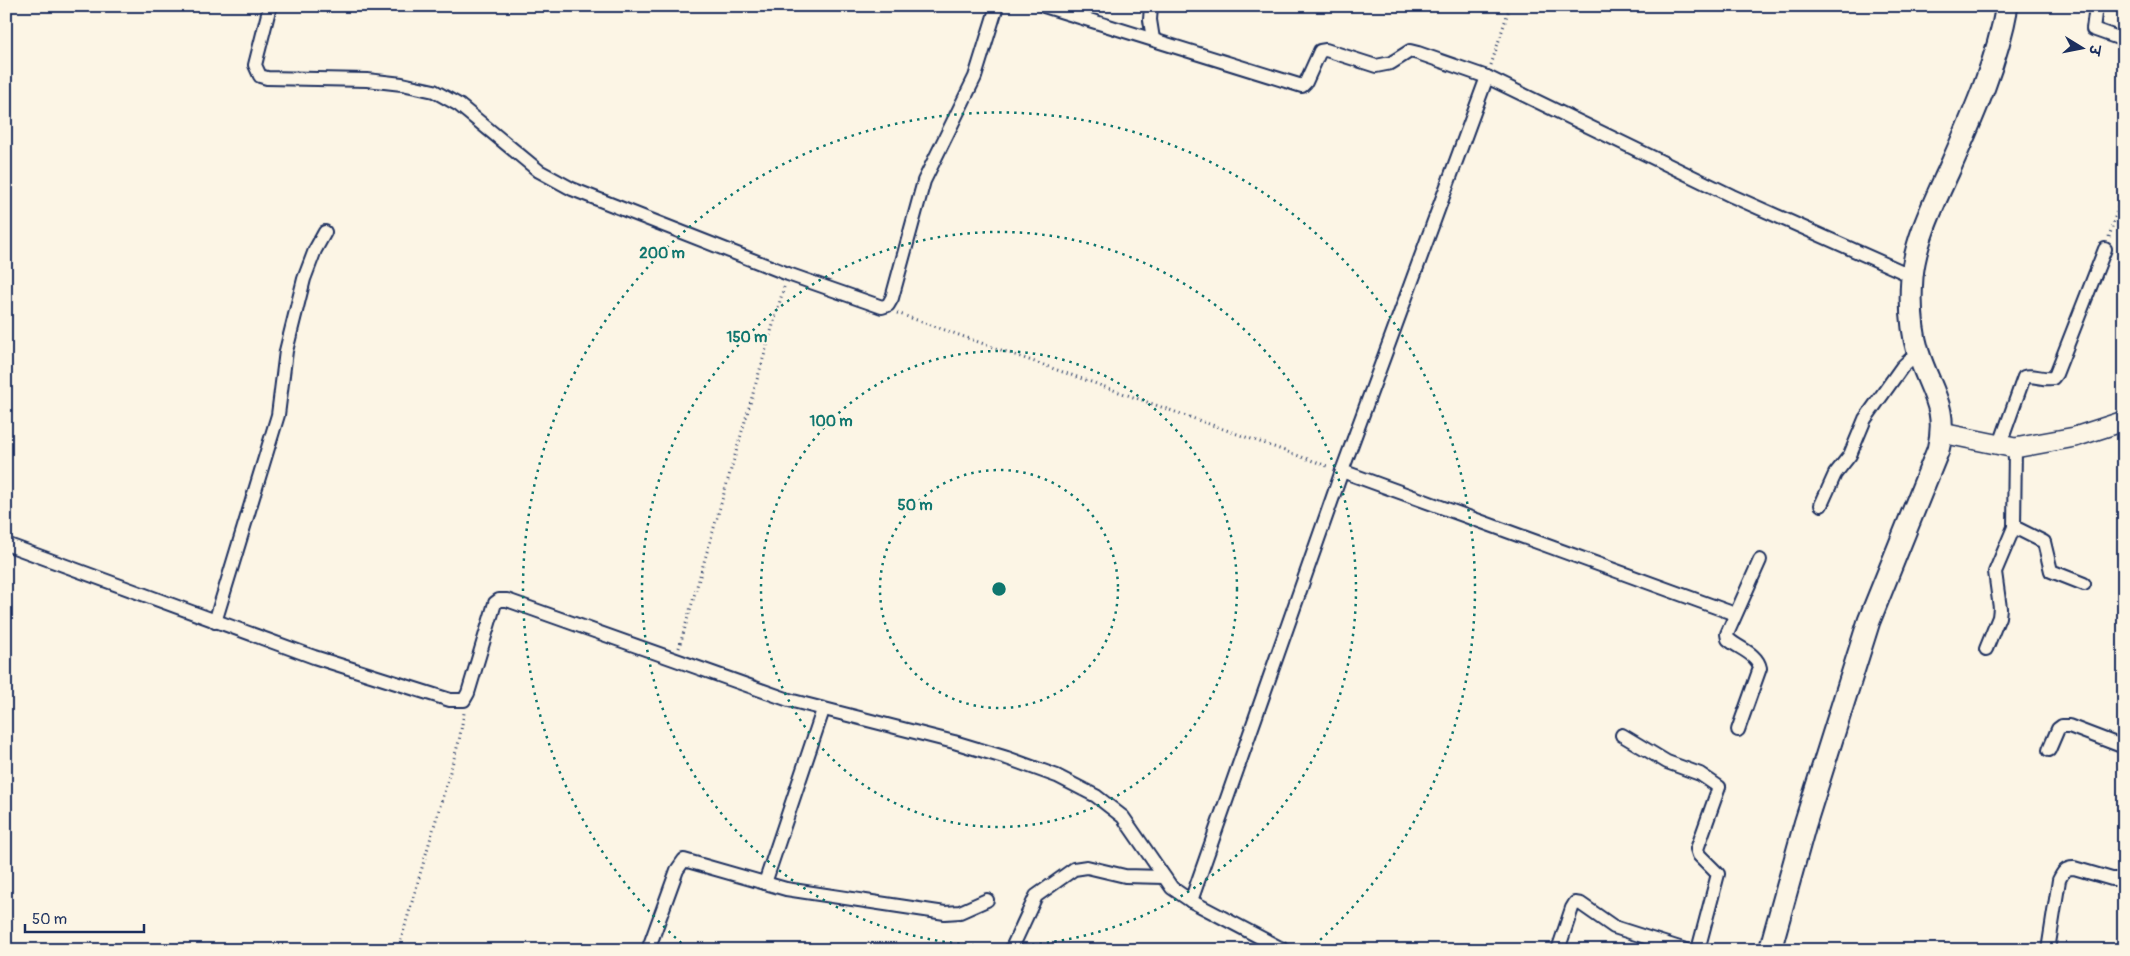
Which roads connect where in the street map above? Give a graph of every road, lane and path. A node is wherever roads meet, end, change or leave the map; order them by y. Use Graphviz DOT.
graph roads {
  1 [pos="270,6"];
  2 [pos="997,6"];
  3 [pos="1044,6"];
  4 [pos="1151,6"];
  5 [pos="1510,6"];
  6 [pos="2007,6"];
  7 [pos="2096,6"];
  8 [pos="1153,39"];
  9 [pos="2124,40"];
  10 [pos="1486,77"];
  11 [pos="2124,187"];
  12 [pos="325,232"];
  13 [pos="2105,249"];
  14 [pos="788,274"];
  15 [pos="1912,276"];
  16 [pos="888,305"];
  17 [pos="1918,352"];
  18 [pos="2124,421"];
  19 [pos="1942,433"];
  20 [pos="2007,447"];
  21 [pos="1342,471"];
  22 [pos="1821,506"];
  23 [pos="2014,527"];
  24 [pos="6,544"];
  25 [pos="1760,560"];
  26 [pos="2084,584"];
  27 [pos="1735,614"];
  28 [pos="215,622"];
  29 [pos="1986,649"];
  30 [pos="676,658"];
  31 [pos="464,700"];
  32 [pos="823,710"];
  33 [pos="1738,730"];
  34 [pos="1622,735"];
  35 [pos="2124,747"];
  36 [pos="2049,750"];
  37 [pos="1164,877"];
  38 [pos="2124,878"];
  39 [pos="765,883"];
  40 [pos="987,900"];
  41 [pos="1191,901"];
  42 [pos="398,950"];
  43 [pos="648,950"];
  44 [pos="1011,950"];
  45 [pos="1284,950"];
  46 [pos="1558,950"];
  47 [pos="1686,950"];
  48 [pos="1698,950"];
  49 [pos="1770,950"];
  50 [pos="2048,950"];
  1 -- 14 [label="street"];
  2 -- 16 [label="street"];
  3 -- 8 [label="street"];
  4 -- 8 [label="street"];
  5 -- 10 [label="path"];
  6 -- 15 [label="main road"];
  7 -- 9 [label="street"];
  8 -- 10 [label="street"];
  10 -- 15 [label="street"];
  10 -- 21 [label="street"];
  11 -- 13 [label="path"];
  12 -- 28 [label="street"];
  13 -- 20 [label="street"];
  14 -- 16 [label="street"];
  14 -- 30 [label="path"];
  15 -- 17 [label="main road"];
  16 -- 21 [label="path"];
  17 -- 19 [label="main road"];
  17 -- 22 [label="street"];
  18 -- 20 [label="street"];
  19 -- 20 [label="street"];
  19 -- 49 [label="main road"];
  20 -- 23 [label="street"];
  21 -- 27 [label="street"];
  21 -- 41 [label="street"];
  23 -- 26 [label="street"];
  23 -- 29 [label="street"];
  24 -- 28 [label="street"];
  25 -- 27 [label="street"];
  27 -- 33 [label="street"];
  28 -- 31 [label="street"];
  30 -- 31 [label="street"];
  30 -- 32 [label="street"];
  31 -- 42 [label="path"];
  32 -- 37 [label="street"];
  32 -- 39 [label="street"];
  34 -- 48 [label="street"];
  35 -- 36 [label="street"];
  37 -- 41 [label="street"];
  37 -- 44 [label="street"];
  38 -- 50 [label="street"];
  39 -- 40 [label="street"];
  39 -- 43 [label="street"];
  41 -- 45 [label="street"];
  46 -- 47 [label="street"];
}
